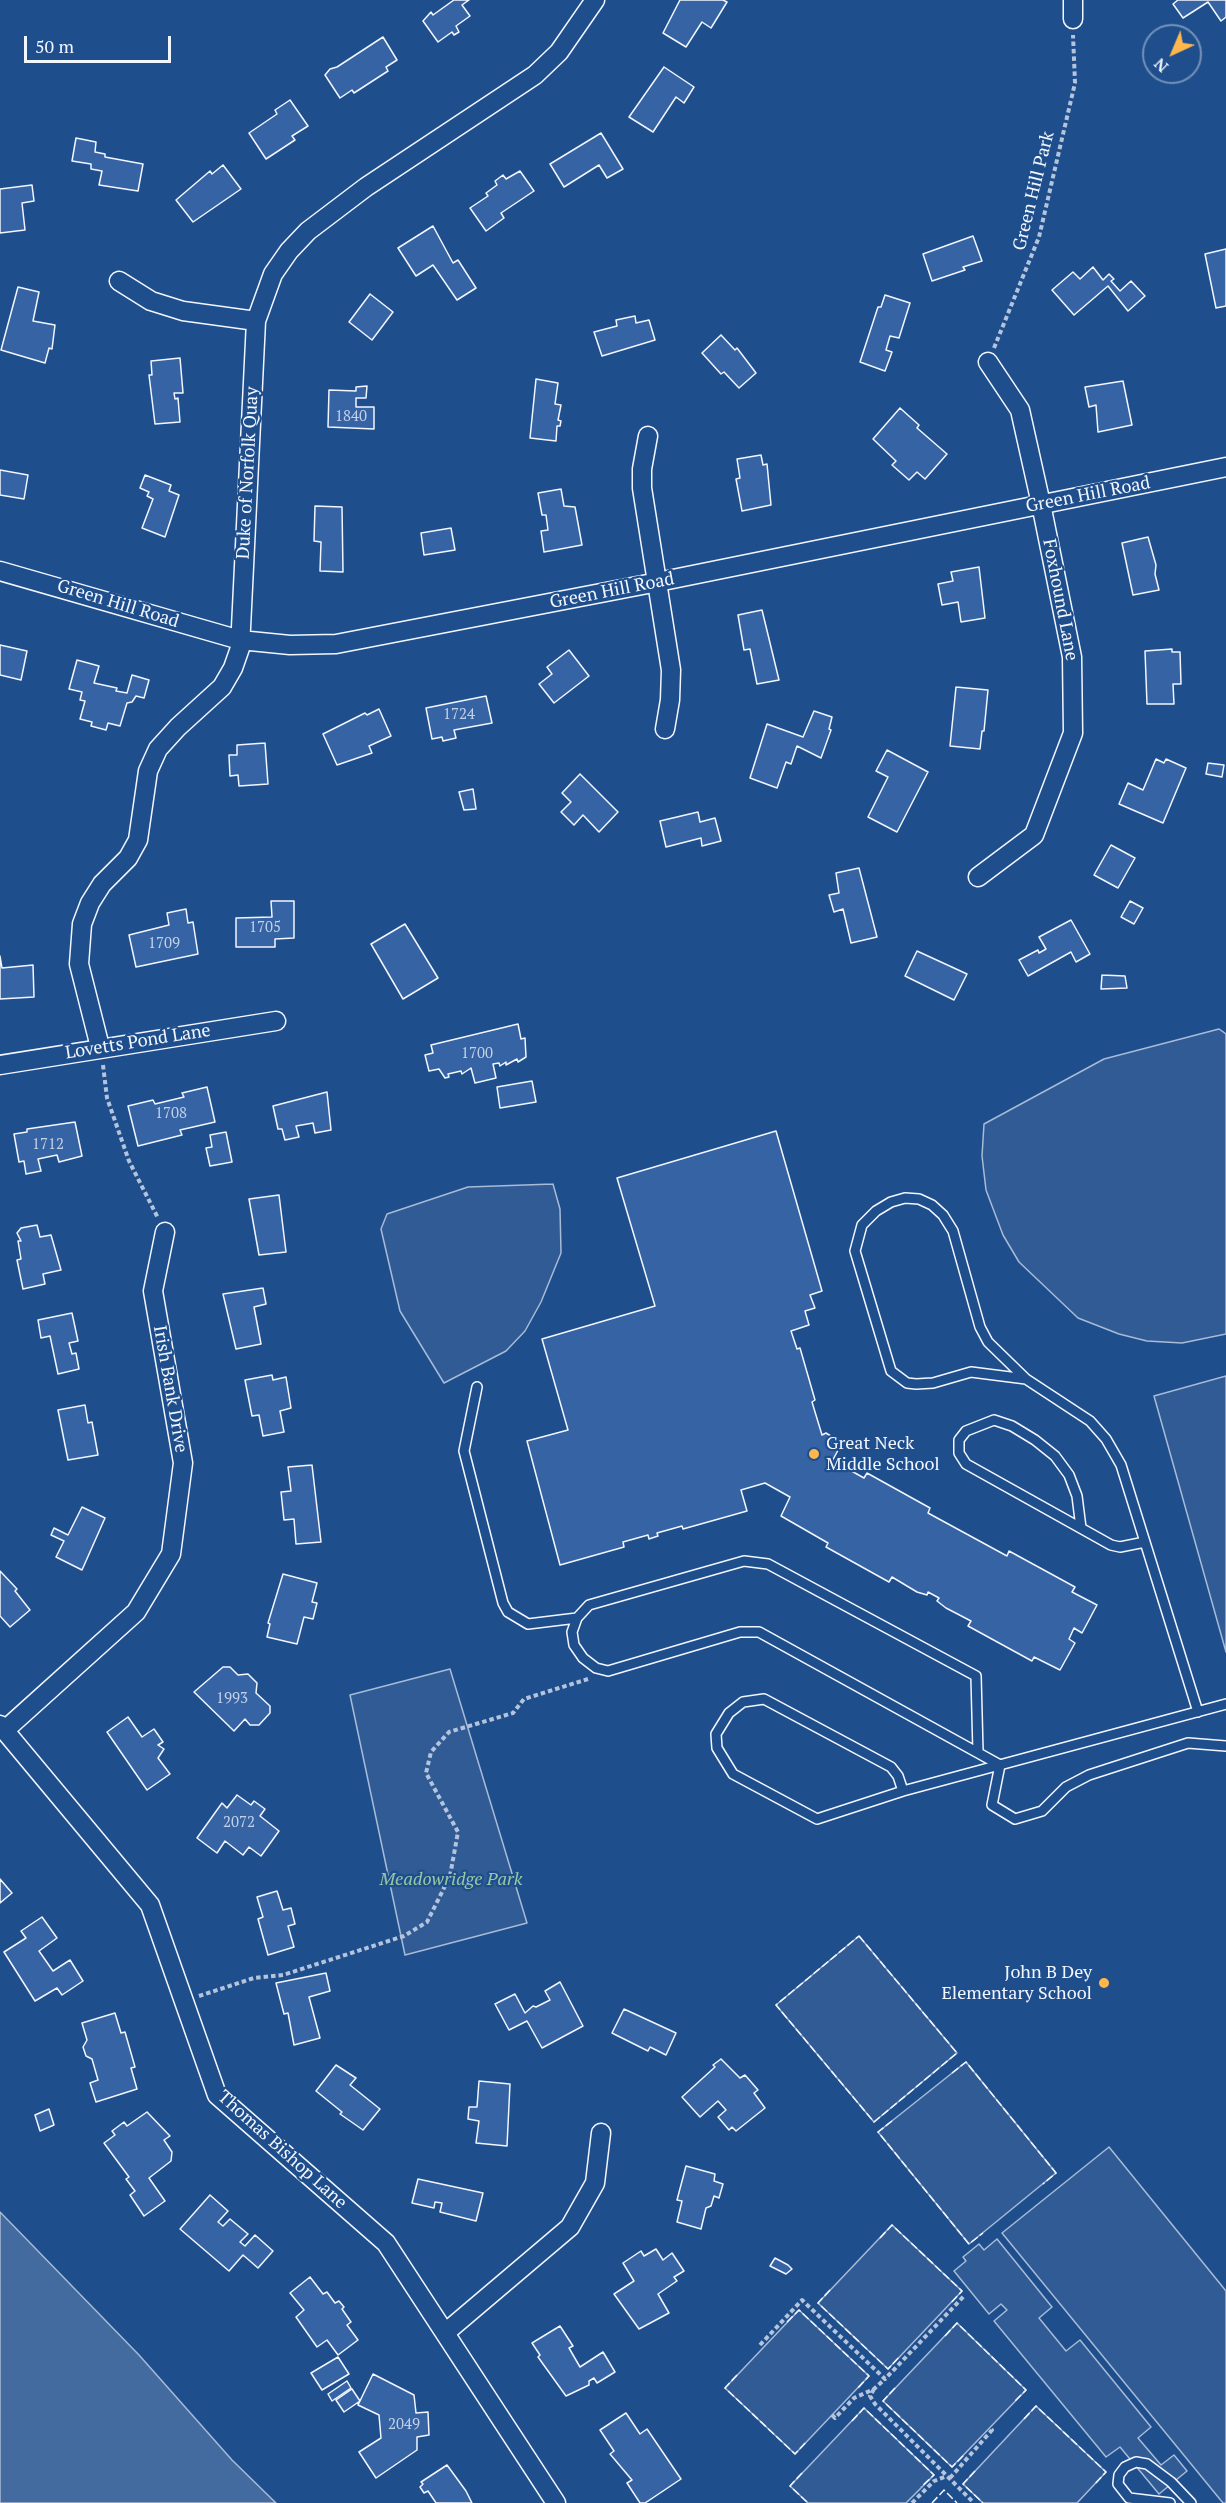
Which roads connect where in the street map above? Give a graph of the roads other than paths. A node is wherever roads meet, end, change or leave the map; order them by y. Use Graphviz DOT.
graph roads {
  1 [pos="595,0"];
  2 [pos="1073,0"];
  3 [pos="1073,19"];
  4 [pos="119,281"];
  5 [pos="256,321"];
  6 [pos="988,362"];
  7 [pos="648,436"];
  8 [pos="1226,467"];
  9 [pos="1041,504"];
  10 [pos="0,571"];
  11 [pos="658,582"];
  12 [pos="240,640"];
  13 [pos="665,729"];
  14 [pos="978,878"];
  15 [pos="276,1021"];
  16 [pos="100,1047"];
  17 [pos="0,1065"];
  18 [pos="165,1232"];
  19 [pos="1026,1379"];
  20 [pos="477,1387"];
  21 [pos="1081,1528"];
  22 [pos="1145,1542"];
  23 [pos="577,1617"];
  24 [pos="1226,1704"];
  25 [pos="1198,1712"];
  26 [pos="2,1727"];
  27 [pos="1226,1746"];
  28 [pos="978,1752"];
  29 [pos="1000,1765"];
  30 [pos="903,1791"];
  31 [pos="601,2133"];
  32 [pos="445,2333"];
  33 [pos="556,2503"];
  34 [pos="1170,2503"];
  35 [pos="1191,2503"];
  1 -- 5 [label="street, Duke of Norfolk Quay"];
  2 -- 3 [label="street"];
  4 -- 5 [label="street"];
  5 -- 12 [label="street, Duke of Norfolk Quay"];
  6 -- 9 [label="street, Foxhound Lane"];
  7 -- 11 [label="street"];
  8 -- 9 [label="street, Green Hill Road"];
  9 -- 11 [label="street, Green Hill Road"];
  9 -- 14 [label="street, Foxhound Lane"];
  10 -- 12 [label="street, Green Hill Road"];
  11 -- 12 [label="street, Green Hill Road"];
  11 -- 13 [label="street"];
  12 -- 16 [label="street, Duke of Norfolk Quay"];
  15 -- 16 [label="street, Lovetts Pond Lane"];
  16 -- 17 [label="street, Lovetts Pond Lane"];
  18 -- 26 [label="street, Irish Bank Drive"];
  19 -- 19 [label="lane"];
  19 -- 22 [label="lane"];
  20 -- 23 [label="lane"];
  21 -- 21 [label="lane"];
  21 -- 22 [label="lane"];
  22 -- 25 [label="lane"];
  23 -- 28 [label="lane"];
  23 -- 28 [label="lane"];
  24 -- 25 [label="lane"];
  25 -- 29 [label="lane"];
  26 -- 32 [label="street, Thomas Bishop Lane"];
  27 -- 29 [label="lane"];
  28 -- 29 [label="lane"];
  29 -- 30 [label="lane"];
  30 -- 30 [label="lane"];
  31 -- 32 [label="street"];
  32 -- 33 [label="street, Thomas Bishop Lane"];
  34 -- 35 [label="lane"];
}
